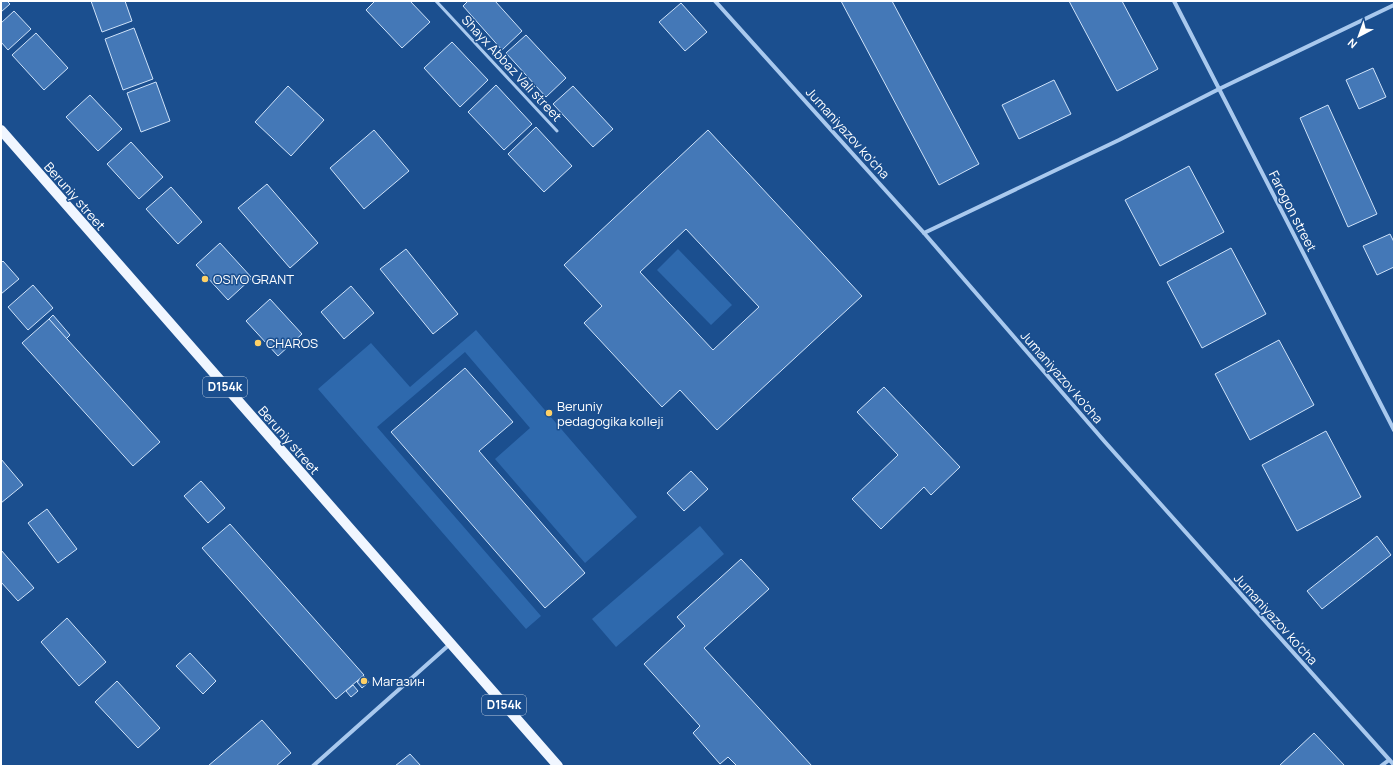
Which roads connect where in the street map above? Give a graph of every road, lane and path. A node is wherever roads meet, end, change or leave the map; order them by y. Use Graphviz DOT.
graph roads {
  1 [pos="436,1"];
  2 [pos="715,1"];
  3 [pos="1174,1"];
  4 [pos="1394,5"];
  5 [pos="1219,89"];
  6 [pos="1,130"];
  7 [pos="557,131"];
  8 [pos="924,233"];
  9 [pos="1394,430"];
  10 [pos="450,644"];
  11 [pos="1389,760"];
  12 [pos="1394,765"];
  13 [pos="313,766"];
  14 [pos="558,766"];
  15 [pos="1381,766"];
  1 -- 7 [label="lane, Shayx Abbaz Vali street"];
  2 -- 8 [label="street, Jumaniyazov ko'cha"];
  3 -- 5 [label="street, Farogon street"];
  4 -- 5 [label="street"];
  5 -- 8 [label="street"];
  5 -- 9 [label="street, Farogon street"];
  6 -- 10 [label="main road, Beruniy street / D154k"];
  8 -- 11 [label="street, Jumaniyazov ko'cha"];
  10 -- 13 [label="street"];
  10 -- 14 [label="main road, Beruniy street / D154k"];
  11 -- 12 [label="street, Jumaniyazov ko'cha"];
  11 -- 15 [label="street"];
}
